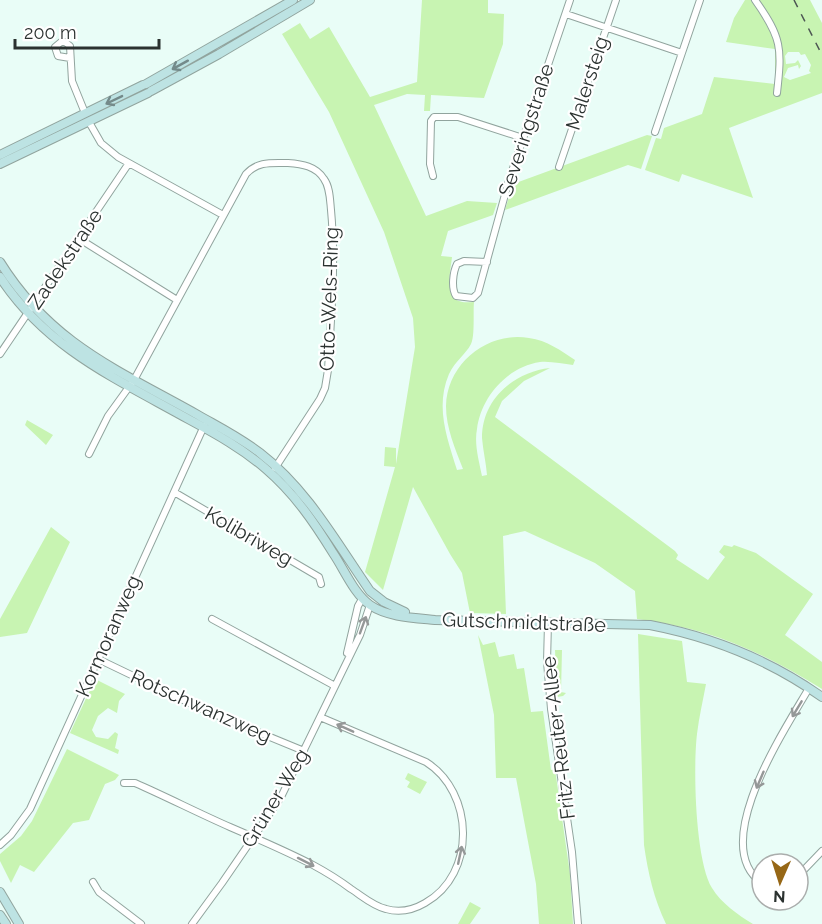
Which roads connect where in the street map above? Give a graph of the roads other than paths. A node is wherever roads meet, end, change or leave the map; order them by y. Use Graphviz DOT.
graph roads {
  1 [pos="293,0"];
  2 [pos="310,0"];
  3 [pos="570,0"];
  4 [pos="616,0"];
  5 [pos="700,0"];
  6 [pos="755,0"];
  7 [pos="566,14"];
  8 [pos="605,28"];
  9 [pos="682,53"];
  10 [pos="70,58"];
  11 [pos="147,88"];
  12 [pos="777,93"];
  13 [pos="87,117"];
  14 [pos="655,132"];
  15 [pos="523,138"];
  16 [pos="0,155"];
  17 [pos="129,163"];
  18 [pos="0,164"];
  19 [pos="559,167"];
  20 [pos="433,176"];
  21 [pos="223,215"];
  22 [pos="78,238"];
  23 [pos="0,262"];
  24 [pos="486,262"];
  25 [pos="0,277"];
  26 [pos="177,300"];
  27 [pos="30,310"];
  28 [pos="0,354"];
  29 [pos="132,383"];
  30 [pos="205,424"];
  31 [pos="89,454"];
  32 [pos="274,470"];
  33 [pos="174,492"];
  34 [pos="321,584"];
  35 [pos="373,594"];
  36 [pos="362,599"];
  37 [pos="370,605"];
  38 [pos="419,618"];
  39 [pos="212,619"];
  40 [pos="548,622"];
  41 [pos="98,659"];
  42 [pos="345,664"];
  43 [pos="334,686"];
  44 [pos="809,688"];
  45 [pos="822,697"];
  46 [pos="320,717"];
  47 [pos="304,751"];
  48 [pos="124,783"];
  49 [pos="253,837"];
  50 [pos="0,845"];
  51 [pos="822,851"];
  52 [pos="810,864"];
  53 [pos="750,871"];
  54 [pos="93,882"];
  55 [pos="0,891"];
  56 [pos="0,915"];
  57 [pos="6,924"];
  58 [pos="19,924"];
  59 [pos="141,924"];
  60 [pos="192,924"];
  61 [pos="578,924"];
  1 -- 11 [label="street, one-way"];
  2 -- 11 [label="street"];
  3 -- 7 [label="street, Severingstraße"];
  4 -- 8 [label="street, Malersteig"];
  5 -- 9 [label="street"];
  6 -- 12 [label="street"];
  7 -- 8 [label="street"];
  7 -- 15 [label="street, Severingstraße"];
  8 -- 9 [label="street"];
  8 -- 19 [label="street, Malersteig"];
  9 -- 14 [label="street"];
  10 -- 10 [label="street"];
  10 -- 13 [label="street"];
  11 -- 13 [label="street"];
  13 -- 16 [label="street"];
  13 -- 17 [label="street"];
  13 -- 18 [label="street"];
  15 -- 20 [label="street"];
  15 -- 24 [label="street, Severingstraße"];
  17 -- 21 [label="street"];
  17 -- 22 [label="street, Zadekstraße"];
  21 -- 26 [label="street, Otto-Wels-Ring"];
  21 -- 32 [label="street, Otto-Wels-Ring"];
  22 -- 26 [label="street"];
  22 -- 27 [label="street, Zadekstraße"];
  23 -- 27 [label="street"];
  24 -- 24 [label="street, Severingstraße"];
  25 -- 27 [label="street"];
  26 -- 29 [label="street, Otto-Wels-Ring"];
  27 -- 28 [label="street, Zadekstraße"];
  27 -- 29 [label="street"];
  29 -- 30 [label="street"];
  29 -- 31 [label="street, Otto-Wels-Ring"];
  30 -- 32 [label="street"];
  30 -- 33 [label="street, Kormoranweg"];
  32 -- 35 [label="street"];
  32 -- 36 [label="street"];
  33 -- 34 [label="street, Kolibriweg"];
  33 -- 41 [label="street, Kormoranweg"];
  35 -- 36 [label="street"];
  35 -- 37 [label="street"];
  35 -- 38 [label="street, Gutschmidtstraße"];
  36 -- 37 [label="street, Gutschmidtstraße"];
  36 -- 42 [label="street, Grüner Weg"];
  37 -- 38 [label="street, Gutschmidtstraße"];
  42 -- 37 [label="street, Grüner Weg, one-way"];
  38 -- 40 [label="street, Gutschmidtstraße"];
  39 -- 43 [label="street"];
  40 -- 44 [label="street, Gutschmidtstraße"];
  40 -- 61 [label="street, Fritz-Reuter-Allee"];
  41 -- 47 [label="street, Rotschwanzweg"];
  41 -- 50 [label="street, Kormoranweg"];
  42 -- 43 [label="street, Grüner Weg"];
  43 -- 46 [label="street, Grüner Weg"];
  44 -- 45 [label="street, Gutschmidtstraße"];
  44 -- 53 [label="street, one-way"];
  46 -- 47 [label="street, Grüner Weg"];
  49 -- 46 [label="street, one-way"];
  47 -- 49 [label="street, Grüner Weg"];
  48 -- 49 [label="street"];
  49 -- 60 [label="street, Grüner Weg"];
  51 -- 52 [label="street"];
  54 -- 59 [label="street"];
  55 -- 58 [label="street"];
  56 -- 57 [label="street"];
}
